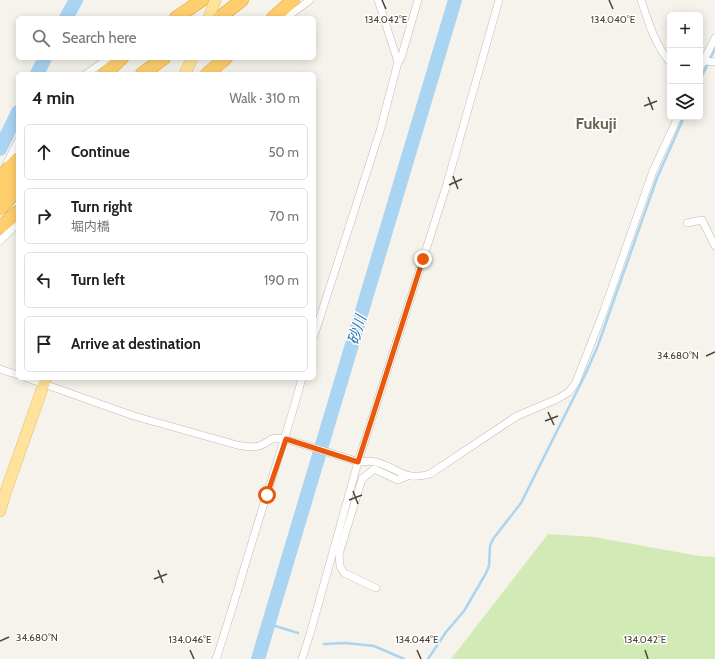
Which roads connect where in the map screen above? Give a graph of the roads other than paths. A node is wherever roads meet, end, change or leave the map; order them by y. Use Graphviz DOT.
graph roads {
  1 [pos="202,0"];
  2 [pos="215,0"];
  3 [pos="242,0"];
  4 [pos="293,0"];
  5 [pos="310,0"];
  6 [pos="378,0"];
  7 [pos="418,0"];
  8 [pos="499,0"];
  9 [pos="641,0"];
  10 [pos="179,16"];
  11 [pos="210,16"];
  12 [pos="221,16"];
  13 [pos="275,16"];
  14 [pos="289,16"];
  15 [pos="715,38"];
  16 [pos="667,59"];
  17 [pos="106,60"];
  18 [pos="120,60"];
  19 [pos="162,60"];
  20 [pos="163,60"];
  21 [pos="191,60"];
  22 [pos="224,60"];
  23 [pos="398,62"];
  24 [pos="706,63"];
  25 [pos="89,72"];
  26 [pos="107,72"];
  27 [pos="145,72"];
  28 [pos="149,72"];
  29 [pos="186,72"];
  30 [pos="209,72"];
  31 [pos="677,120"];
  32 [pos="16,145"];
  33 [pos="15,168"];
  34 [pos="0,178"];
  35 [pos="16,191"];
  36 [pos="0,194"];
  37 [pos="16,194"];
  38 [pos="0,209"];
  39 [pos="16,214"];
  40 [pos="687,223"];
  41 [pos="16,225"];
  42 [pos="0,226"];
  43 [pos="0,241"];
  44 [pos="715,246"];
  45 [pos="316,330"];
  46 [pos="0,369"];
  47 [pos="16,374"];
  48 [pos="301,380"];
  49 [pos="45,381"];
  50 [pos="286,439"];
  51 [pos="355,461"];
  52 [pos="407,476"];
  53 [pos="0,511"];
  54 [pos="376,588"];
  55 [pos="216,659"];
  56 [pos="302,659"];
  1 -- 10 [label="highway"];
  2 -- 11 [label="main road"];
  3 -- 12 [label="highway"];
  4 -- 13 [label="highway"];
  5 -- 14 [label="street"];
  6 -- 23 [label="street"];
  7 -- 23 [label="street"];
  8 -- 51 [label="street"];
  9 -- 16 [label="street"];
  15 -- 24 [label="street"];
  17 -- 25 [label="street"];
  18 -- 26 [label="highway"];
  19 -- 27 [label="highway"];
  20 -- 28 [label="highway"];
  21 -- 29 [label="main road"];
  22 -- 30 [label="highway"];
  23 -- 45 [label="street"];
  31 -- 52 [label="street"];
  32 -- 37 [label="street"];
  33 -- 34 [label="highway, bridge"];
  33 -- 36 [label="highway, bridge"];
  35 -- 38 [label="highway, bridge"];
  39 -- 42 [label="highway"];
  40 -- 44 [label="street"];
  41 -- 43 [label="street"];
  46 -- 47 [label="street"];
  48 -- 50 [label="street"];
  49 -- 50 [label="street"];
  49 -- 53 [label="main road"];
  50 -- 51 [label="street"];
  50 -- 55 [label="street"];
  51 -- 52 [label="street"];
  51 -- 56 [label="street"];
  52 -- 54 [label="street"];
}
